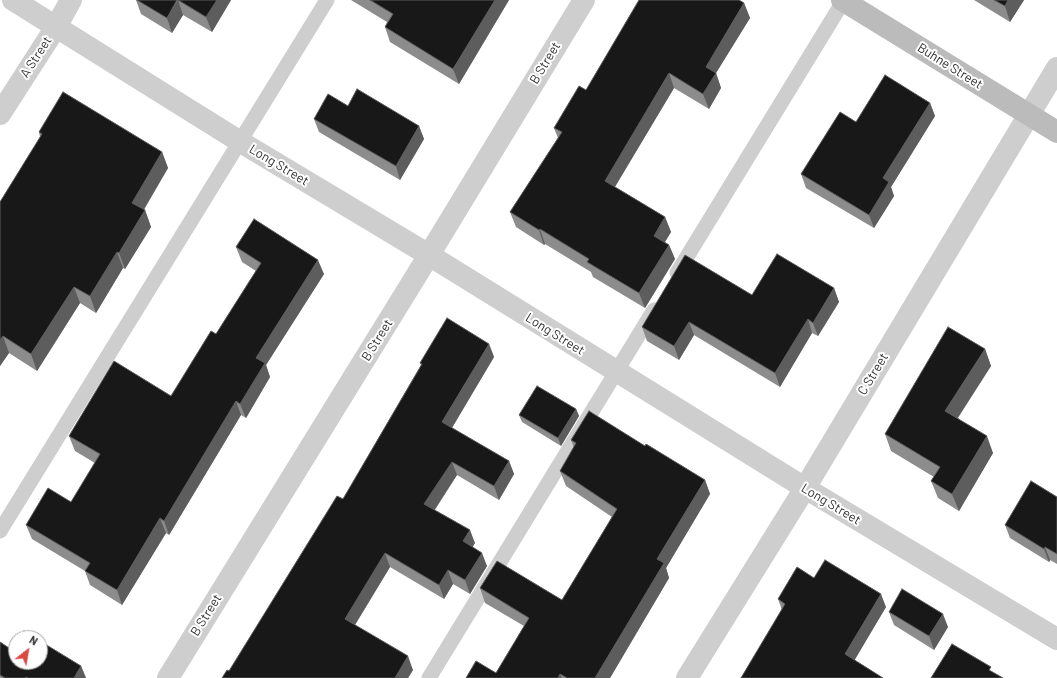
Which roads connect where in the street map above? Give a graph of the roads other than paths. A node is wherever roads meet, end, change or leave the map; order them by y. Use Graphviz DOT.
graph roads {
  1 [pos="13,0"];
  2 [pos="71,0"];
  3 [pos="327,0"];
  4 [pos="584,0"];
  5 [pos="843,0"];
  6 [pos="56,27"];
  7 [pos="1057,68"];
  8 [pos="0,114"];
  9 [pos="1029,115"];
  10 [pos="1057,132"];
  11 [pos="239,142"];
  12 [pos="428,255"];
  13 [pos="670,284"];
  14 [pos="661,298"];
  15 [pos="616,372"];
  16 [pos="804,488"];
  17 [pos="0,531"];
  18 [pos="1057,639"];
  19 [pos="168,678"];
  20 [pos="429,678"];
  21 [pos="687,678"];
  1 -- 6 [label="street, Long Street"];
  2 -- 6 [label="street, A Street"];
  3 -- 11 [label="lane"];
  4 -- 12 [label="street, B Street"];
  5 -- 9 [label="street, Buhne Street"];
  5 -- 13 [label="lane"];
  6 -- 8 [label="street, A Street"];
  6 -- 11 [label="street, Long Street"];
  7 -- 9 [label="street, C Street"];
  9 -- 10 [label="street, Buhne Street"];
  9 -- 16 [label="street, C Street"];
  11 -- 12 [label="street, Long Street"];
  11 -- 17 [label="lane"];
  12 -- 15 [label="street, Long Street"];
  12 -- 19 [label="street, B Street"];
  14 -- 15 [label="lane"];
  15 -- 16 [label="street, Long Street"];
  15 -- 20 [label="lane"];
  16 -- 18 [label="street, Long Street"];
  16 -- 21 [label="street, C Street"];
}
